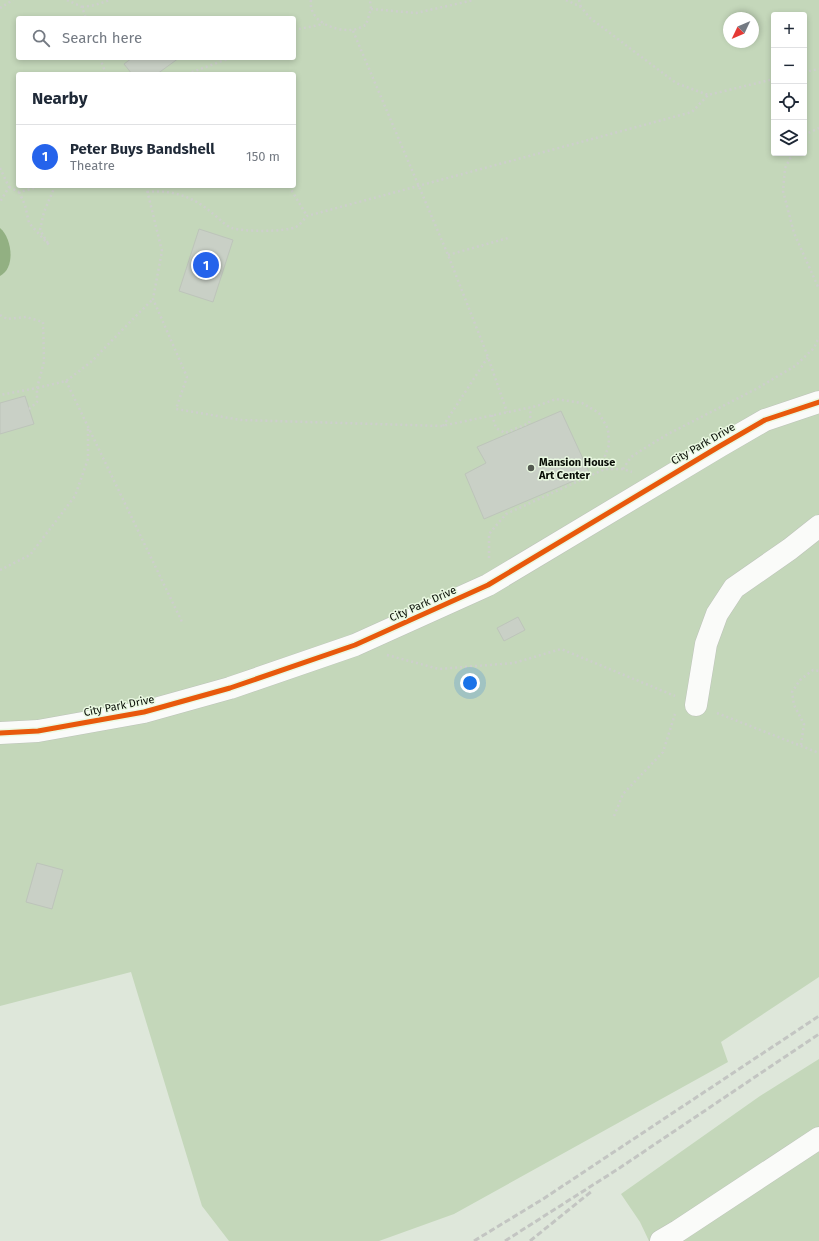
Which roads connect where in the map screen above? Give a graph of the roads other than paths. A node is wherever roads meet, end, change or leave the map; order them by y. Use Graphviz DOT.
graph roads {
  1 [pos="819,402"];
  2 [pos="819,526"];
  3 [pos="689,702"];
  4 [pos="0,733"];
  5 [pos="819,1138"];
  6 [pos="661,1241"];
  1 -- 4 [label="street, City Park Drive"];
  2 -- 3 [label="street"];
  5 -- 6 [label="street"];
}
